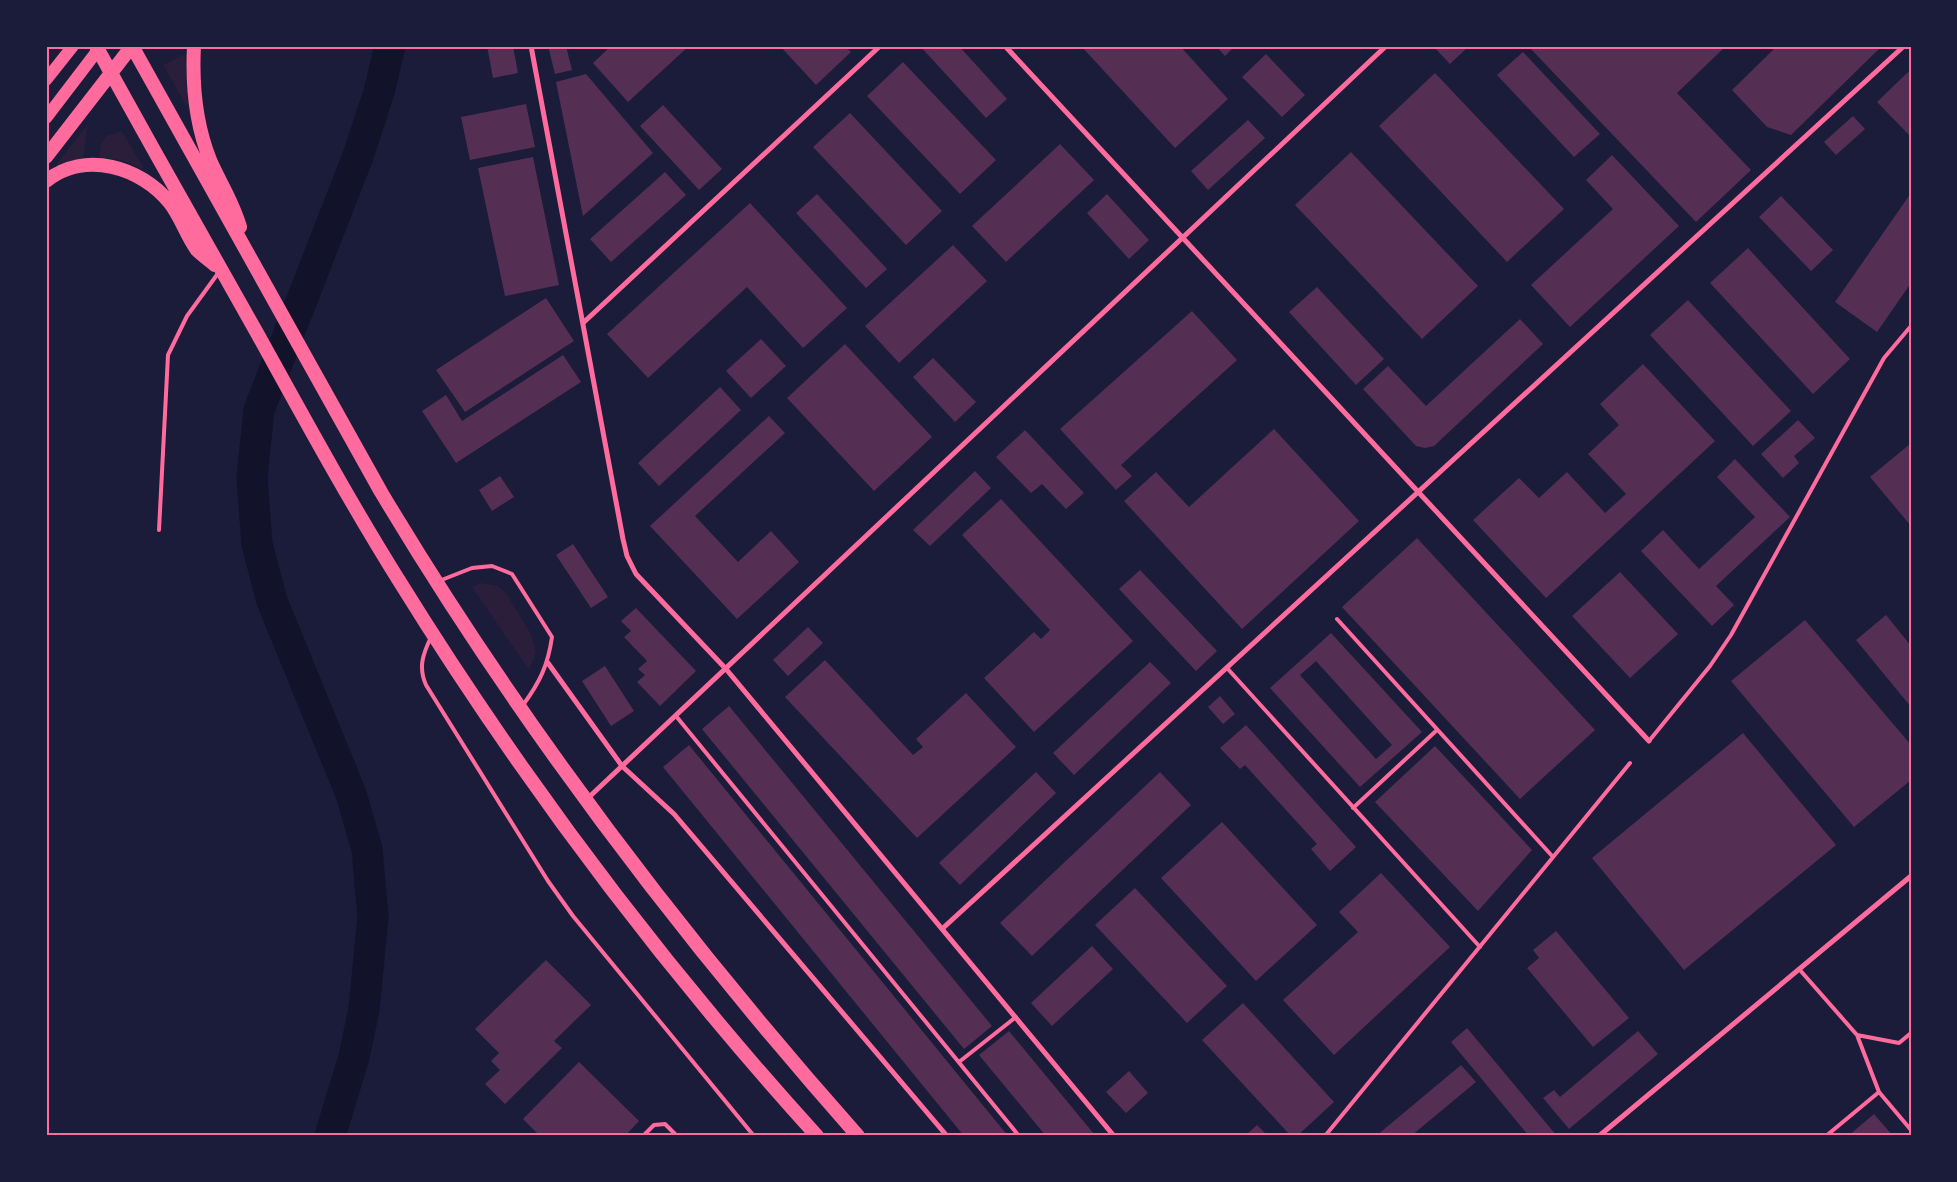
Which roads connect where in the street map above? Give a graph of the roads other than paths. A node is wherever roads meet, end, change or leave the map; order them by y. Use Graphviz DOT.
graph roads {
  1 [pos="73,46"];
  2 [pos="96,46"];
  3 [pos="101,46"];
  4 [pos="132,46"];
  5 [pos="194,46"];
  6 [pos="531,46"];
  7 [pos="880,46"];
  8 [pos="1005,46"];
  9 [pos="1386,46"];
  10 [pos="1904,46"];
  11 [pos="112,74"];
  12 [pos="46,80"];
  13 [pos="46,118"];
  14 [pos="46,157"];
  15 [pos="46,181"];
  16 [pos="1183,238"];
  17 [pos="246,249"];
  18 [pos="221,270"];
  19 [pos="583,324"];
  20 [pos="1911,326"];
  21 [pos="1418,492"];
  22 [pos="159,530"];
  23 [pos="437,582"];
  24 [pos="1337,619"];
  25 [pos="432,634"];
  26 [pos="548,663"];
  27 [pos="1227,668"];
  28 [pos="726,669"];
  29 [pos="520,709"];
  30 [pos="676,716"];
  31 [pos="1438,730"];
  32 [pos="1649,740"];
  33 [pos="1630,763"];
  34 [pos="622,766"];
  35 [pos="585,801"];
  36 [pos="1353,808"];
  37 [pos="1553,858"];
  38 [pos="1911,876"];
  39 [pos="942,929"];
  40 [pos="1480,947"];
  41 [pos="1799,969"];
  42 [pos="1016,1017"];
  43 [pos="1911,1033"];
  44 [pos="1857,1035"];
  45 [pos="959,1062"];
  46 [pos="1879,1092"];
  47 [pos="1911,1130"];
  48 [pos="643,1136"];
  49 [pos="677,1136"];
  50 [pos="754,1136"];
  51 [pos="817,1136"];
  52 [pos="858,1136"];
  53 [pos="947,1136"];
  54 [pos="1019,1136"];
  55 [pos="1114,1136"];
  56 [pos="1325,1136"];
  57 [pos="1599,1136"];
  58 [pos="1826,1136"];
  1 -- 12 [label="main road"];
  2 -- 11 [label="highway"];
  3 -- 13 [label="main road"];
  4 -- 11 [label="highway"];
  4 -- 17 [label="highway"];
  5 -- 17 [label="highway"];
  6 -- 19 [label="street"];
  7 -- 19 [label="street"];
  8 -- 16 [label="street"];
  9 -- 16 [label="street"];
  10 -- 21 [label="street"];
  11 -- 14 [label="highway"];
  11 -- 18 [label="highway"];
  15 -- 18 [label="highway"];
  16 -- 21 [label="street"];
  16 -- 28 [label="street"];
  17 -- 23 [label="highway"];
  18 -- 22 [label="lane"];
  18 -- 25 [label="highway"];
  19 -- 28 [label="street"];
  20 -- 32 [label="lane"];
  21 -- 27 [label="street"];
  21 -- 32 [label="street"];
  23 -- 26 [label="lane"];
  23 -- 29 [label="highway"];
  24 -- 31 [label="lane"];
  25 -- 50 [label="lane"];
  25 -- 51 [label="highway"];
  26 -- 29 [label="lane"];
  26 -- 34 [label="street"];
  27 -- 36 [label="lane"];
  27 -- 39 [label="street"];
  28 -- 30 [label="street"];
  28 -- 39 [label="street"];
  29 -- 35 [label="highway"];
  30 -- 34 [label="street"];
  30 -- 45 [label="lane"];
  31 -- 36 [label="lane"];
  31 -- 37 [label="lane"];
  33 -- 37 [label="lane"];
  34 -- 35 [label="street"];
  34 -- 53 [label="street"];
  35 -- 52 [label="highway"];
  36 -- 40 [label="lane"];
  37 -- 40 [label="lane"];
  38 -- 41 [label="street"];
  39 -- 42 [label="street"];
  40 -- 56 [label="lane"];
  41 -- 44 [label="lane"];
  41 -- 57 [label="street"];
  42 -- 45 [label="lane"];
  42 -- 55 [label="street"];
  43 -- 44 [label="lane"];
  44 -- 46 [label="lane"];
  45 -- 54 [label="lane"];
  46 -- 47 [label="lane"];
  46 -- 58 [label="lane"];
  48 -- 49 [label="lane"];
}
